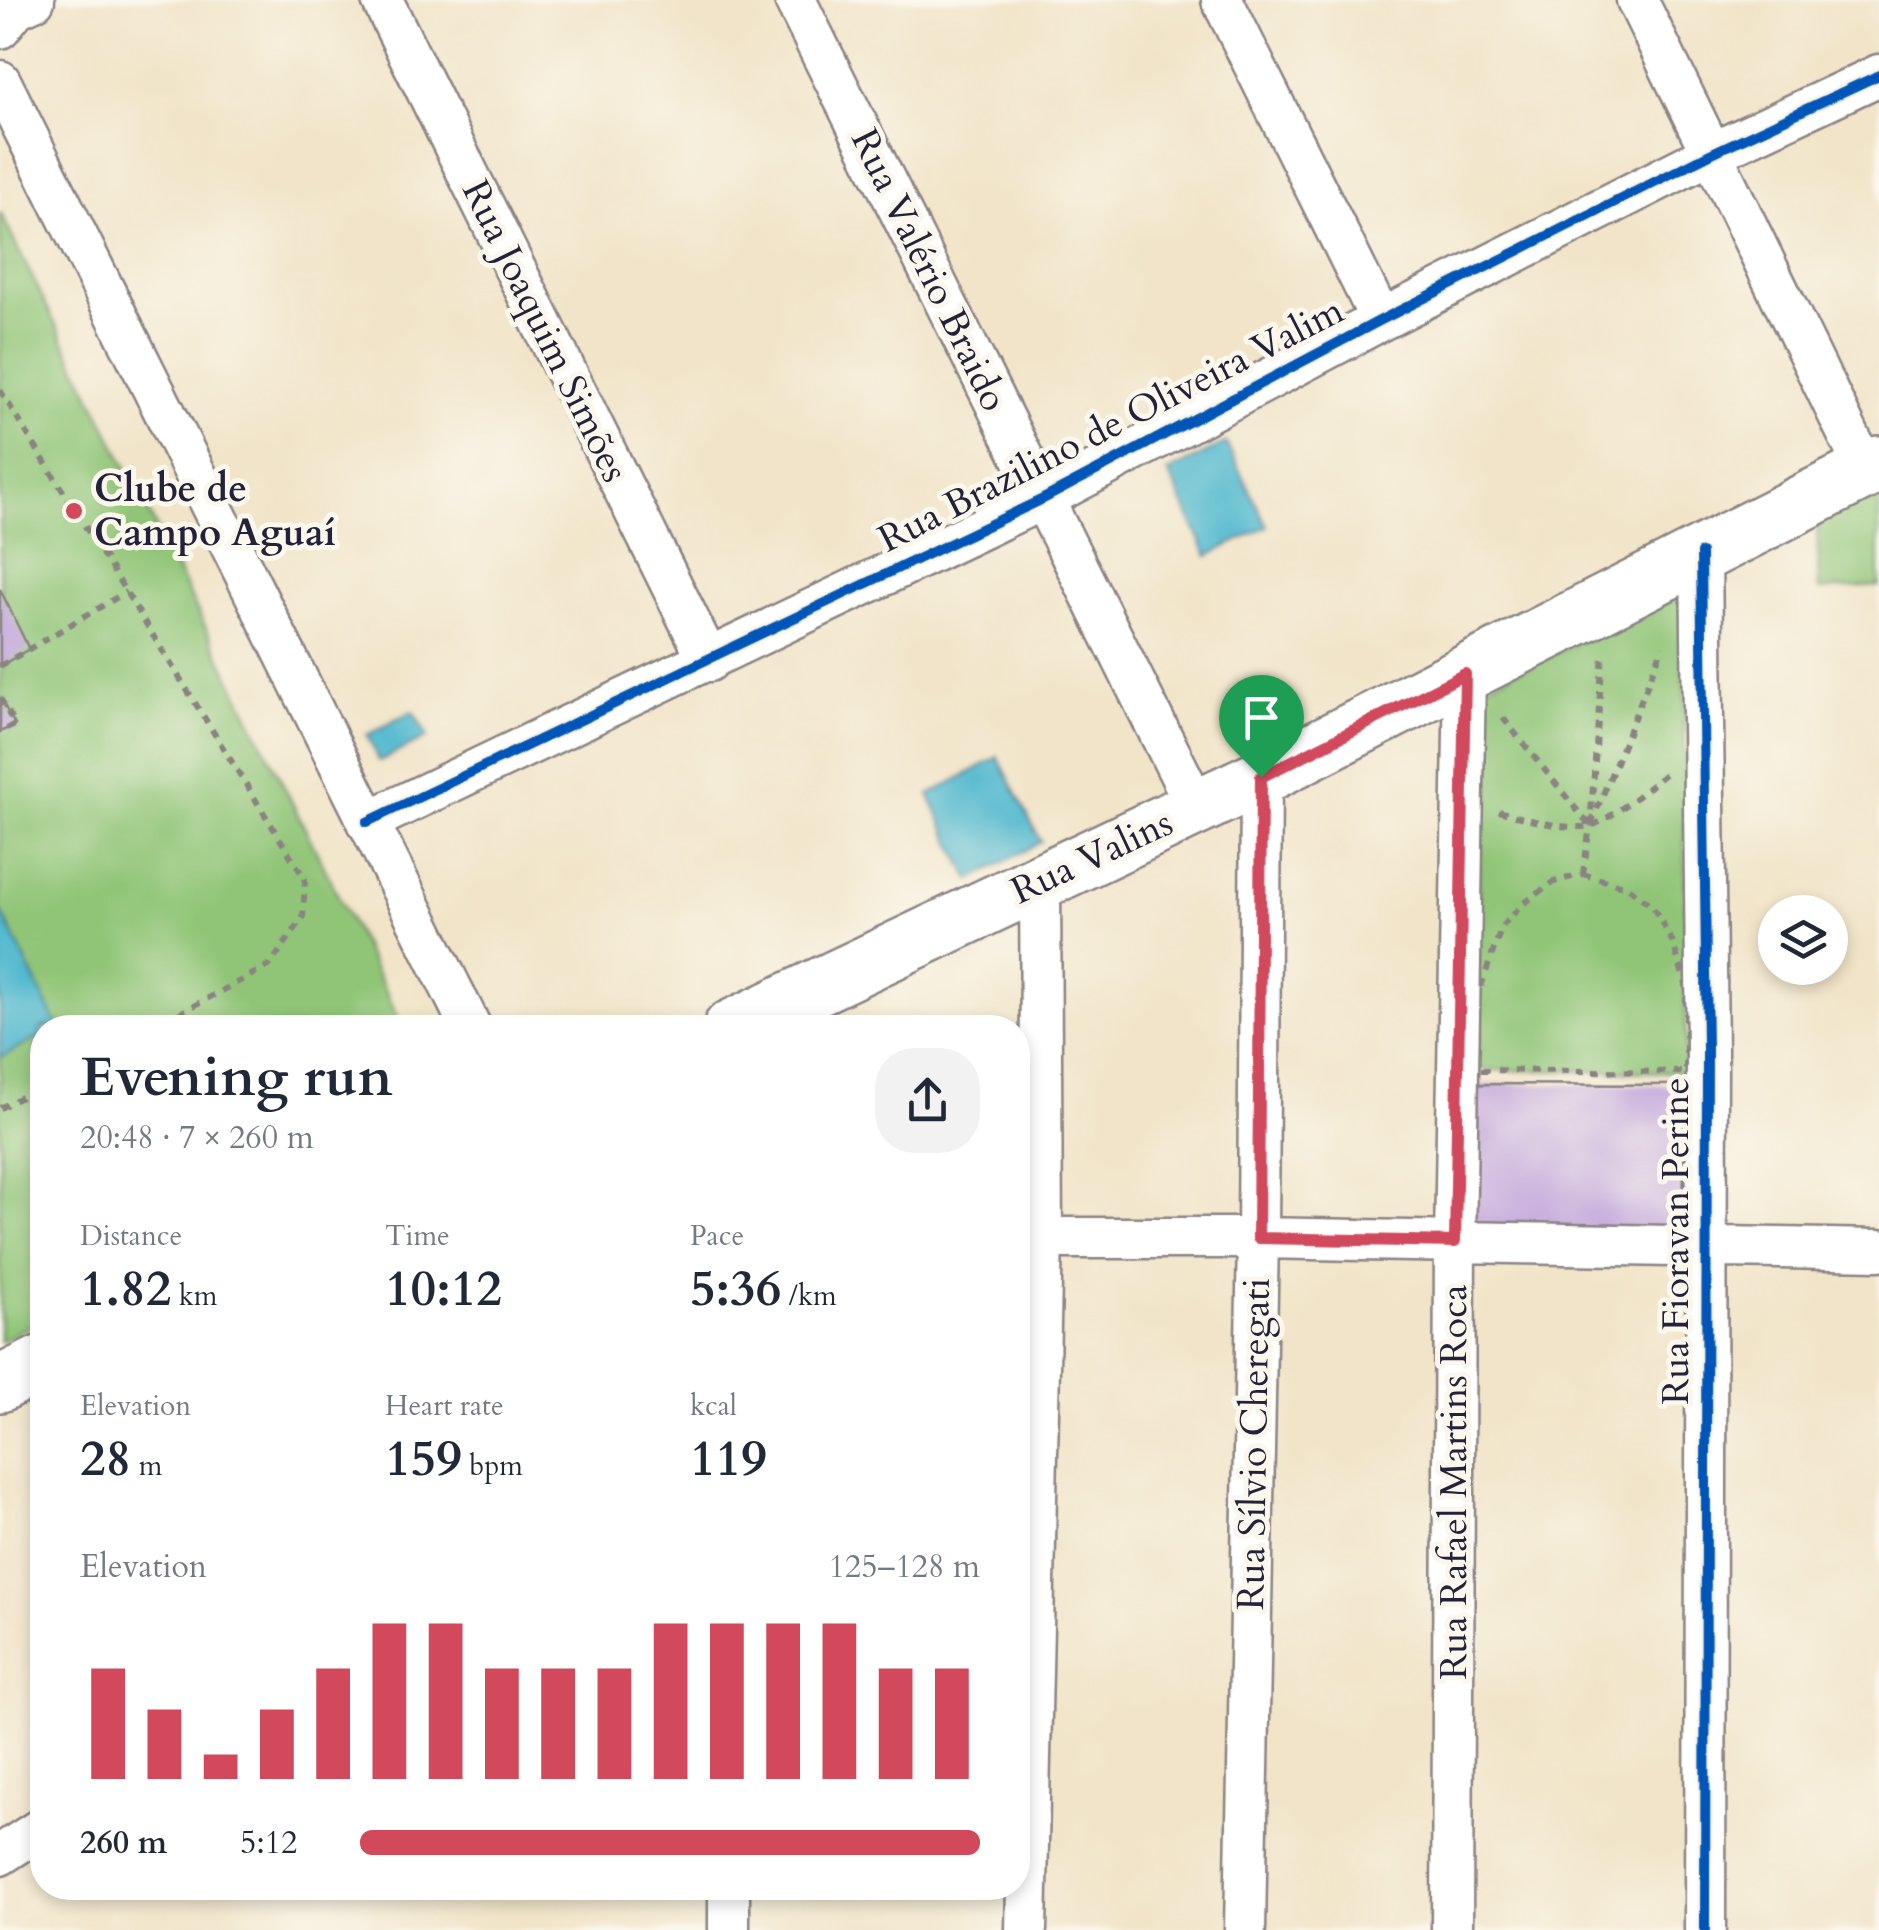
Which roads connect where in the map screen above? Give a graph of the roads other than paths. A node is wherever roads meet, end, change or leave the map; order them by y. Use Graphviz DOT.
graph roads {
  1 [pos="34,0"];
  2 [pos="382,0"];
  3 [pos="795,0"];
  4 [pos="1222,0"];
  5 [pos="1637,0"];
  6 [pos="0,28"];
  7 [pos="1879,75"];
  8 [pos="0,81"];
  9 [pos="1710,154"];
  10 [pos="1381,320"];
  11 [pos="1872,466"];
  12 [pos="1043,499"];
  13 [pos="1701,553"];
  14 [pos="709,661"];
  15 [pos="1479,689"];
  16 [pos="1261,777"];
  17 [pos="1196,808"];
  18 [pos="366,822"];
  19 [pos="1040,881"];
  20 [pos="464,1015"];
  21 [pos="758,1015"];
  22 [pos="1042,1238"];
  23 [pos="1258,1238"];
  24 [pos="1455,1242"];
  25 [pos="1704,1248"];
  26 [pos="1879,1250"];
  27 [pos="30,1369"];
  28 [pos="0,1384"];
  29 [pos="1030,1757"];
  30 [pos="30,1836"];
  31 [pos="0,1856"];
  32 [pos="729,1900"];
  33 [pos="1027,1900"];
  34 [pos="729,1930"];
  35 [pos="1026,1930"];
  36 [pos="1245,1930"];
  37 [pos="1452,1930"];
  38 [pos="1705,1930"];
  1 -- 6 [label="street"];
  2 -- 14 [label="street, Rua Joaquim Simões"];
  3 -- 12 [label="street, Rua Valério Braido"];
  4 -- 10 [label="street"];
  5 -- 9 [label="street"];
  7 -- 9 [label="street, Rua Brazilino de Oliveira Valim"];
  8 -- 18 [label="street"];
  9 -- 10 [label="street, Rua Brazilino de Oliveira Valim"];
  9 -- 11 [label="street"];
  10 -- 12 [label="street, Rua Brazilino de Oliveira Valim"];
  11 -- 13 [label="street, Rua Valins"];
  12 -- 14 [label="street, Rua Brazilino de Oliveira Valim"];
  12 -- 17 [label="street, Rua Valério Braido"];
  13 -- 15 [label="street, Rua Valins"];
  13 -- 25 [label="street, Rua Fioravan Perine"];
  14 -- 18 [label="street, Rua Brazilino de Oliveira Valim"];
  15 -- 16 [label="street, Rua Valins"];
  15 -- 24 [label="street, Rua Rafael Martins Roca"];
  16 -- 17 [label="street, Rua Valins"];
  16 -- 23 [label="street, Rua Sílvio Cheregati"];
  17 -- 19 [label="street, Rua Valins"];
  18 -- 20 [label="street"];
  19 -- 21 [label="street, Rua Valins"];
  19 -- 22 [label="street"];
  22 -- 23 [label="street"];
  22 -- 29 [label="street"];
  23 -- 24 [label="street"];
  23 -- 36 [label="street, Rua Sílvio Cheregati"];
  24 -- 25 [label="street"];
  24 -- 37 [label="street, Rua Rafael Martins Roca"];
  25 -- 26 [label="street"];
  25 -- 38 [label="street, Rua Fioravan Perine"];
  27 -- 28 [label="street"];
  30 -- 31 [label="street"];
  32 -- 34 [label="street"];
  33 -- 35 [label="street"];
}
